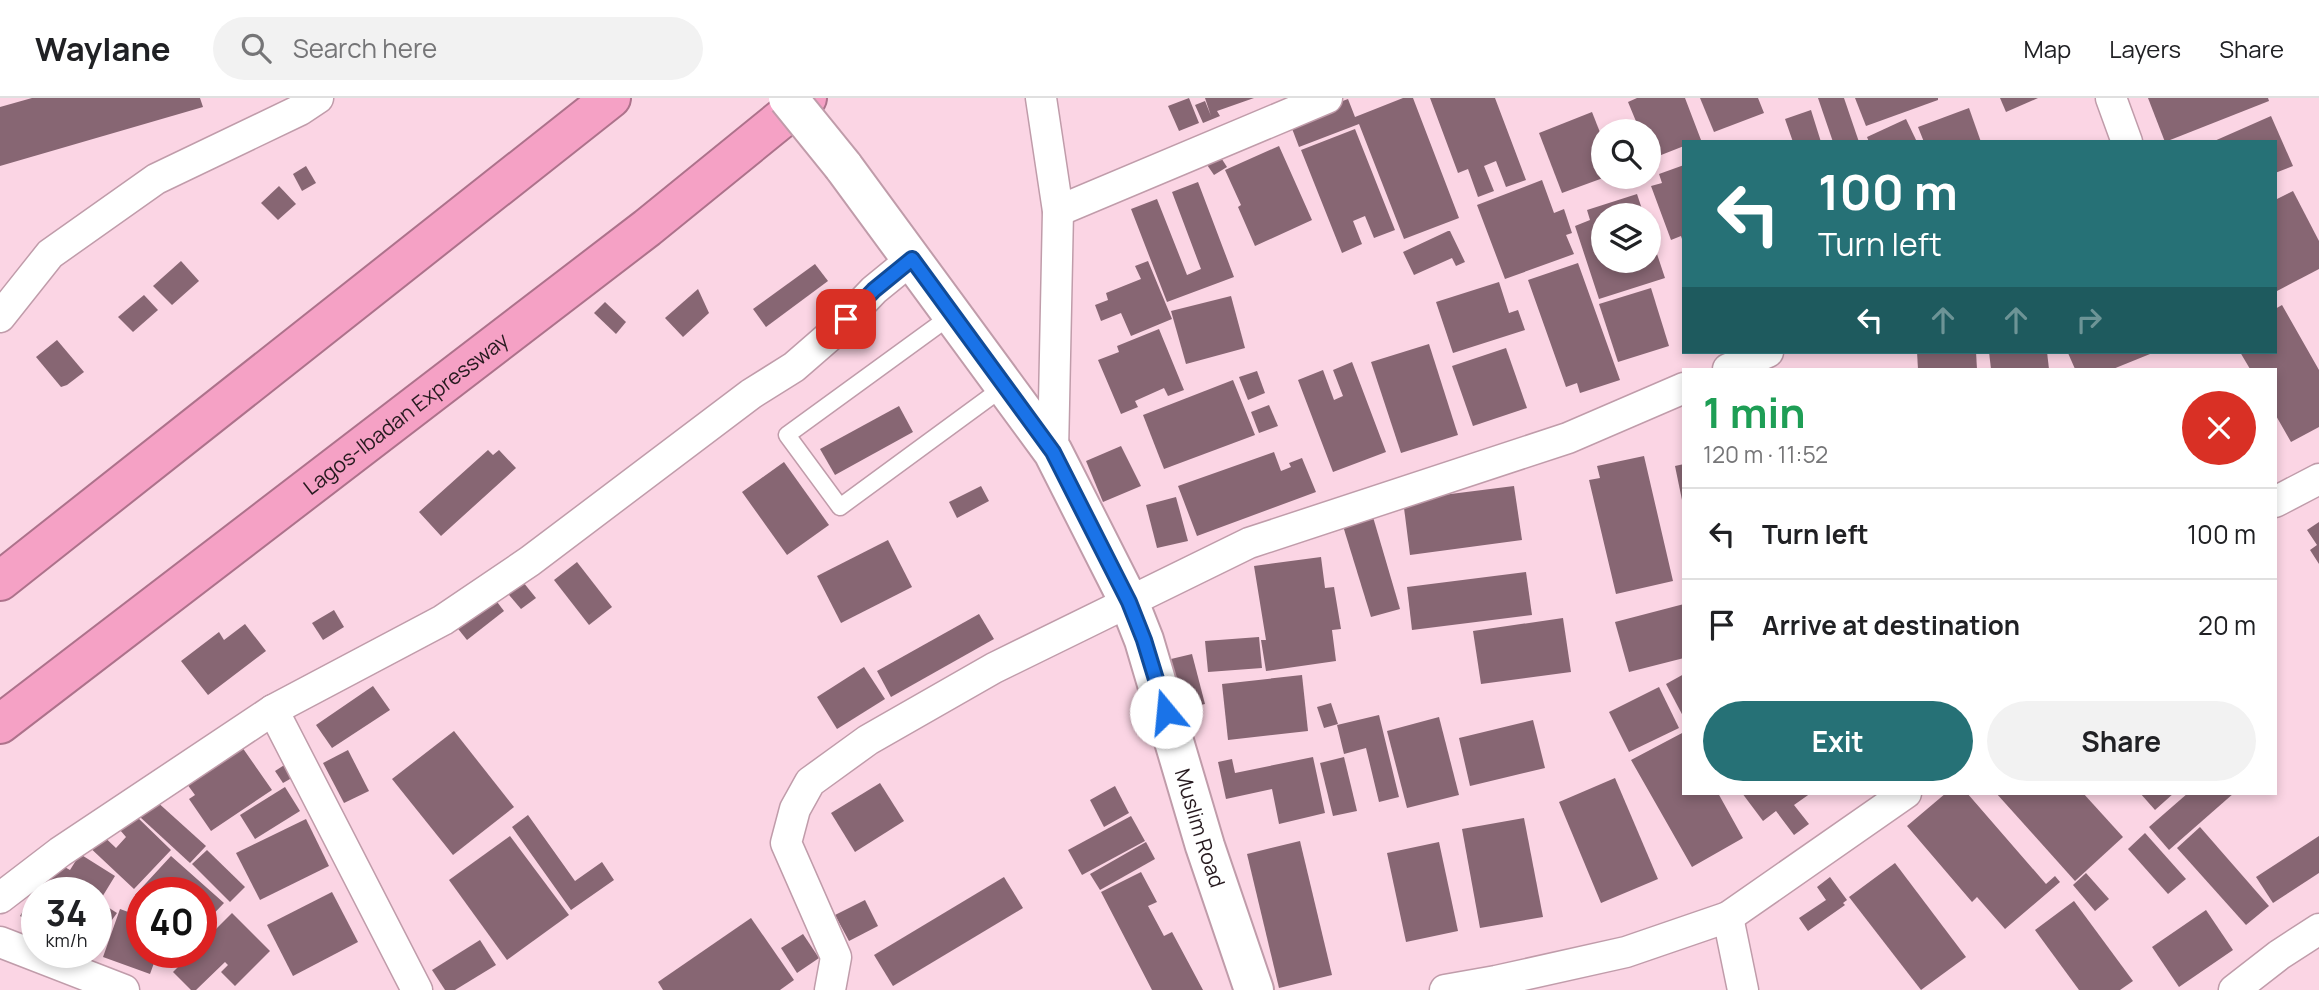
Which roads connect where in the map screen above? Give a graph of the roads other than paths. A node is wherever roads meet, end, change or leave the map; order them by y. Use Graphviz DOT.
graph roads {
  1 [pos="318,98"];
  2 [pos="611,98"];
  3 [pos="788,98"];
  4 [pos="807,98"];
  5 [pos="1041,98"];
  6 [pos="1327,98"];
  7 [pos="2111,98"];
  8 [pos="2126,140"];
  9 [pos="1058,211"];
  10 [pos="912,259"];
  11 [pos="952,314"];
  12 [pos="0,317"];
  13 [pos="1763,354"];
  14 [pos="1730,368"];
  15 [pos="1005,386"];
  16 [pos="1682,389"];
  17 [pos="1053,452"];
  18 [pos="2319,479"];
  19 [pos="2277,501"];
  20 [pos="0,581"];
  21 [pos="1129,602"];
  22 [pos="273,710"];
  23 [pos="0,724"];
  24 [pos="1903,795"];
  25 [pos="0,898"];
  26 [pos="1728,917"];
  27 [pos="2319,929"];
  28 [pos="0,942"];
  29 [pos="124,990"];
  30 [pos="417,990"];
  31 [pos="830,990"];
  32 [pos="1254,990"];
  33 [pos="1445,990"];
  34 [pos="1743,990"];
  35 [pos="2234,990"];
  1 -- 12 [label="street"];
  2 -- 20 [label="highway"];
  3 -- 10 [label="street, Muslim Road, bridge"];
  4 -- 23 [label="highway, Lagos-Ibadan Expressway"];
  5 -- 9 [label="street"];
  6 -- 9 [label="street"];
  7 -- 8 [label="street"];
  9 -- 17 [label="street"];
  10 -- 11 [label="street, Muslim Road"];
  10 -- 22 [label="street"];
  11 -- 15 [label="street, Muslim Road"];
  11 -- 15 [label="lane"];
  13 -- 14 [label="street"];
  15 -- 17 [label="street, Muslim Road"];
  16 -- 21 [label="street"];
  17 -- 21 [label="street, Muslim Road"];
  18 -- 19 [label="street"];
  21 -- 31 [label="street"];
  21 -- 32 [label="street, Muslim Road"];
  22 -- 25 [label="street"];
  22 -- 30 [label="street"];
  24 -- 26 [label="street"];
  26 -- 33 [label="street"];
  26 -- 34 [label="street"];
  27 -- 35 [label="street"];
  28 -- 29 [label="street"];
}
